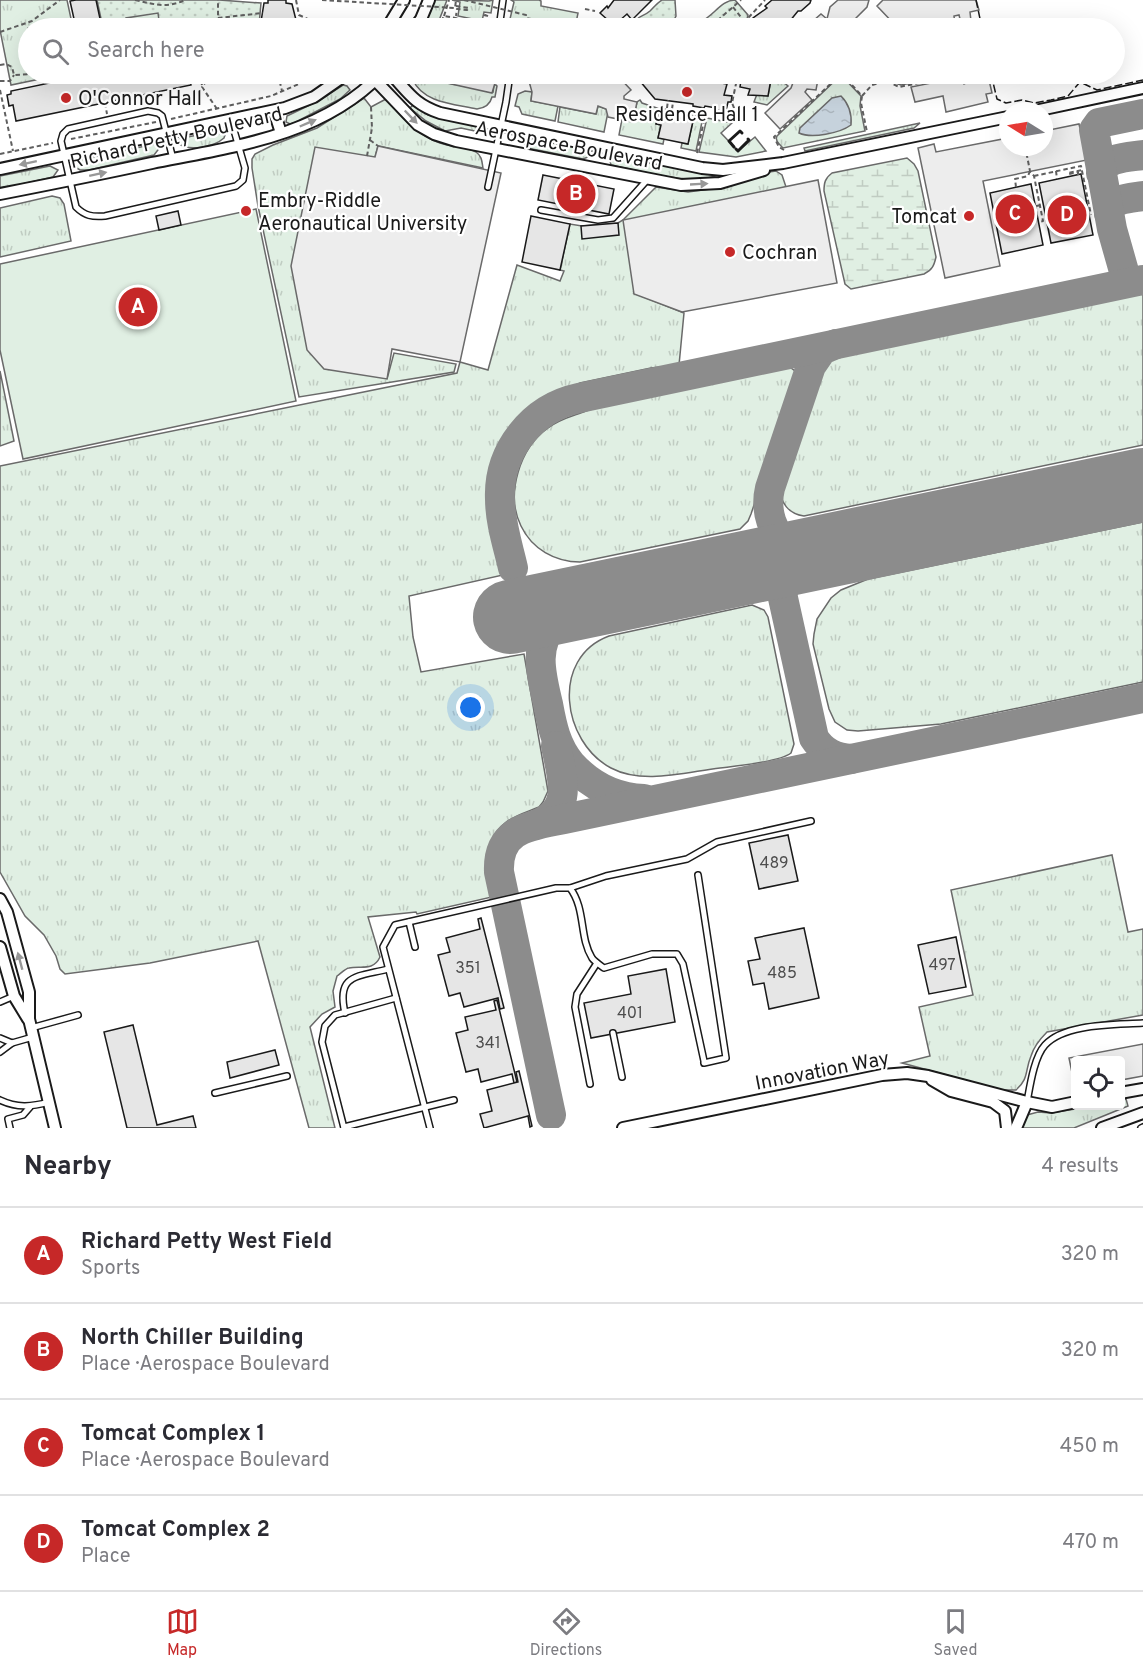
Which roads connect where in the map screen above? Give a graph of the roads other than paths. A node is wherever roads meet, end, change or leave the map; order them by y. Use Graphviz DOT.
graph roads {
  1 [pos="404,0"];
  2 [pos="429,0"];
  3 [pos="503,0"];
  4 [pos="393,18"];
  5 [pos="421,18"];
  6 [pos="499,18"];
  7 [pos="334,84"];
  8 [pos="368,84"];
  9 [pos="383,84"];
  10 [pos="400,84"];
  11 [pos="508,84"];
  12 [pos="1143,88"];
  13 [pos="1053,107"];
  14 [pos="274,111"];
  15 [pos="999,119"];
  16 [pos="231,120"];
  17 [pos="501,126"];
  18 [pos="167,133"];
  19 [pos="281,133"];
  20 [pos="239,145"];
  21 [pos="601,147"];
  22 [pos="496,149"];
  23 [pos="64,155"];
  24 [pos="173,159"];
  25 [pos="783,163"];
  26 [pos="595,168"];
  27 [pos="0,169"];
  28 [pos="648,179"];
  29 [pos="69,180"];
  30 [pos="488,188"];
  31 [pos="0,194"];
  32 [pos="541,210"];
  33 [pos="811,821"];
  34 [pos="698,875"];
  35 [pos="570,888"];
  36 [pos="0,899"];
  37 [pos="409,922"];
  38 [pos="0,947"];
  39 [pos="414,947"];
  40 [pos="597,963"];
  41 [pos="388,969"];
  42 [pos="14,996"];
  43 [pos="396,998"];
  44 [pos="0,1002"];
  45 [pos="345,1013"];
  46 [pos="78,1015"];
  47 [pos="1143,1023"];
  48 [pos="31,1028"];
  49 [pos="613,1033"];
  50 [pos="0,1038"];
  51 [pos="12,1043"];
  52 [pos="0,1052"];
  53 [pos="287,1076"];
  54 [pos="928,1076"];
  55 [pos="622,1077"];
  56 [pos="590,1084"];
  57 [pos="1143,1089"];
  58 [pos="1125,1092"];
  59 [pos="215,1093"];
  60 [pos="0,1100"];
  61 [pos="454,1100"];
  62 [pos="49,1102"];
  63 [pos="1027,1102"];
  64 [pos="1071,1103"];
  65 [pos="425,1106"];
  66 [pos="30,1107"];
  67 [pos="1143,1113"];
  68 [pos="344,1127"];
  69 [pos="10,1128"];
  70 [pos="55,1128"];
  71 [pos="430,1128"];
  72 [pos="623,1128"];
  73 [pos="1007,1128"];
  74 [pos="1016,1128"];
  75 [pos="1102,1128"];
  1 -- 4 [label="street"];
  2 -- 5 [label="street"];
  3 -- 6 [label="lane"];
  7 -- 14 [label="street, Richard Petty Boulevard"];
  19 -- 8 [label="street, Richard Petty Boulevard, one-way"];
  9 -- 22 [label="street, Aerospace Boulevard, one-way"];
  10 -- 17 [label="street, Aerospace Boulevard"];
  11 -- 17 [label="lane"];
  12 -- 13 [label="street"];
  14 -- 16 [label="street, Richard Petty Boulevard"];
  14 -- 19 [label="street"];
  15 -- 25 [label="street, Aerospace Boulevard"];
  16 -- 18 [label="street, Richard Petty Boulevard"];
  16 -- 20 [label="lane"];
  17 -- 21 [label="street, Aerospace Boulevard"];
  17 -- 22 [label="lane"];
  18 -- 23 [label="street, Richard Petty Boulevard"];
  18 -- 23 [label="lane"];
  18 -- 24 [label="lane"];
  19 -- 20 [label="street, Richard Petty Boulevard"];
  20 -- 24 [label="street, Richard Petty Boulevard"];
  20 -- 29 [label="lane"];
  21 -- 25 [label="street, Aerospace Boulevard"];
  21 -- 26 [label="street"];
  22 -- 26 [label="street, Aerospace Boulevard"];
  22 -- 30 [label="lane"];
  23 -- 27 [label="street, Richard Petty Boulevard, one-way"];
  23 -- 29 [label="lane"];
  29 -- 24 [label="street, Richard Petty Boulevard, one-way"];
  28 -- 25 [label="street, Aerospace Boulevard, one-way"];
  26 -- 28 [label="street, Aerospace Boulevard"];
  28 -- 32 [label="lane"];
  29 -- 31 [label="street, Richard Petty Boulevard"];
  33 -- 35 [label="lane"];
  34 -- 40 [label="lane"];
  35 -- 37 [label="lane"];
  35 -- 40 [label="lane"];
  48 -- 36 [label="street, one-way"];
  37 -- 39 [label="lane"];
  37 -- 41 [label="lane"];
  38 -- 42 [label="street"];
  40 -- 56 [label="lane"];
  41 -- 43 [label="lane"];
  41 -- 45 [label="lane"];
  42 -- 44 [label="lane"];
  42 -- 48 [label="street"];
  43 -- 45 [label="lane"];
  43 -- 65 [label="lane"];
  45 -- 68 [label="lane"];
  46 -- 48 [label="lane"];
  47 -- 63 [label="lane"];
  48 -- 51 [label="lane"];
  48 -- 62 [label="street"];
  49 -- 55 [label="lane"];
  50 -- 51 [label="lane"];
  51 -- 52 [label="lane"];
  53 -- 59 [label="lane"];
  54 -- 63 [label="street, Innovation Way"];
  54 -- 72 [label="street, Innovation Way"];
  54 -- 73 [label="street"];
  57 -- 58 [label="street"];
  60 -- 66 [label="lane"];
  61 -- 65 [label="lane"];
  62 -- 66 [label="lane"];
  62 -- 70 [label="street"];
  63 -- 64 [label="street, Innovation Way"];
  63 -- 74 [label="street"];
  65 -- 68 [label="lane"];
  65 -- 71 [label="lane"];
  66 -- 69 [label="lane"];
  67 -- 75 [label="street"];
}
